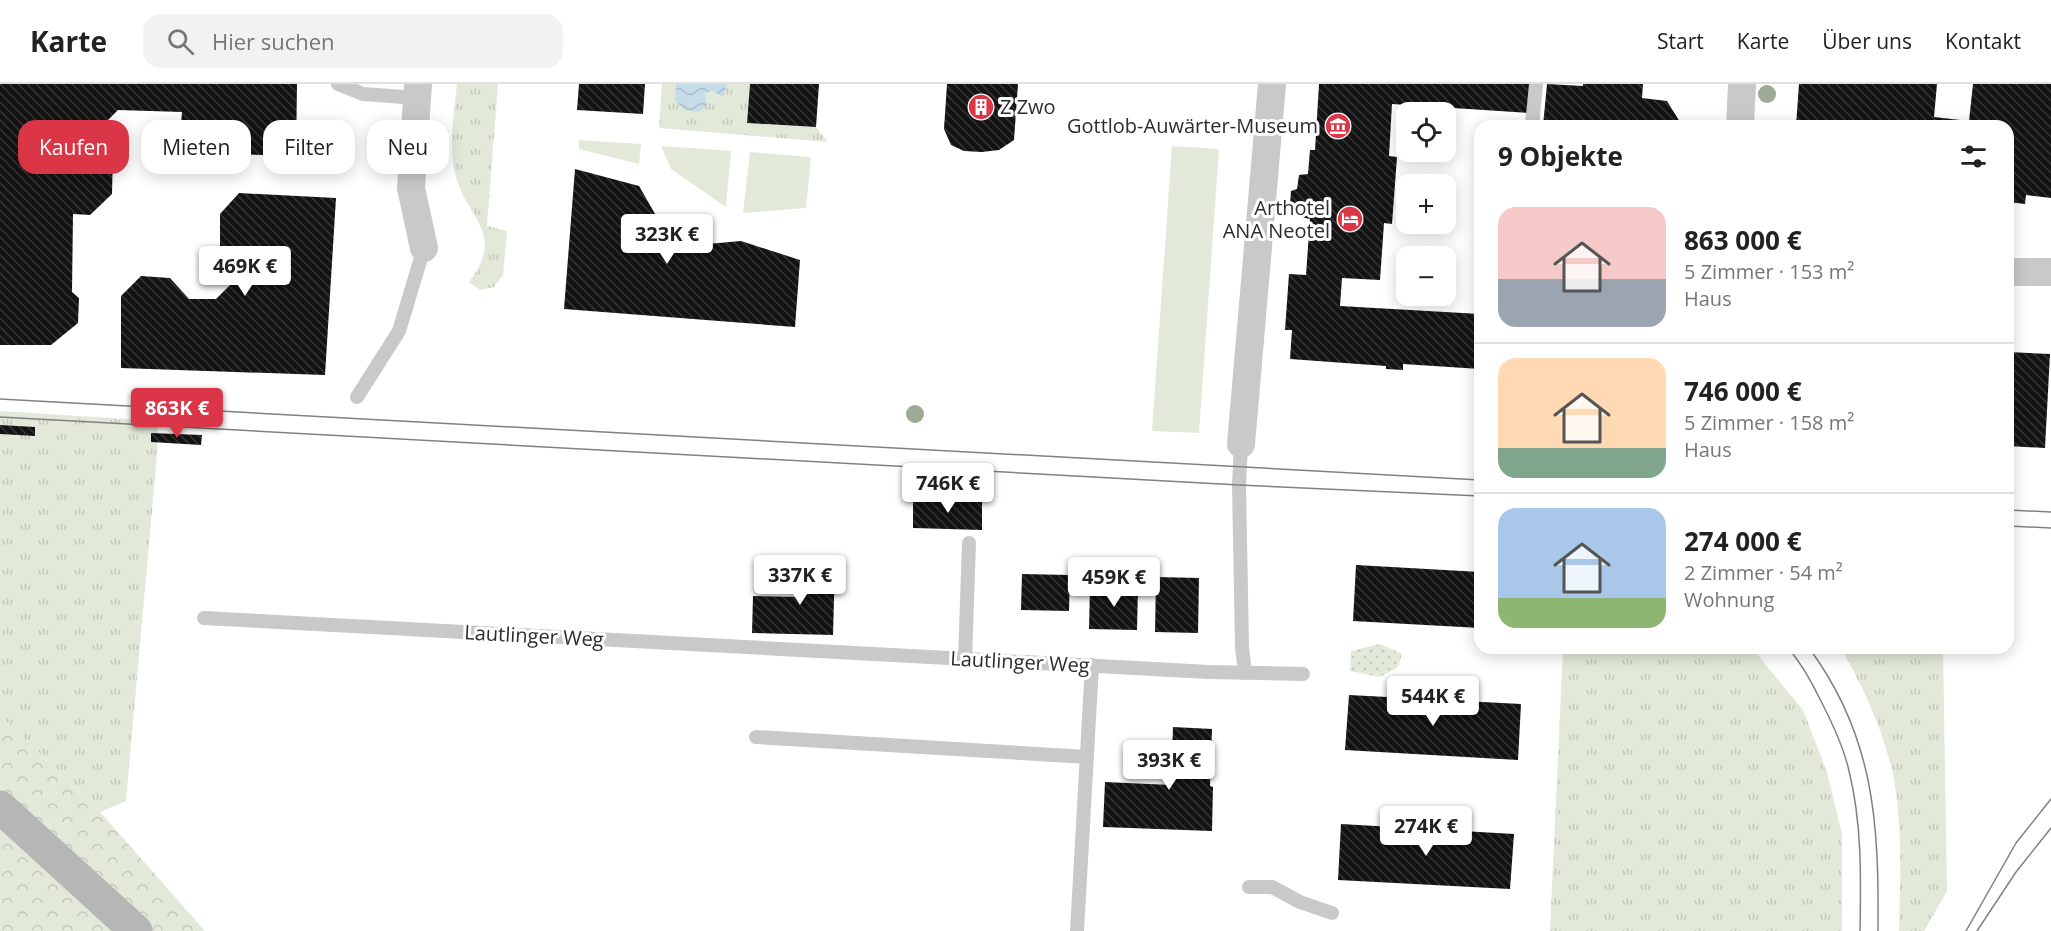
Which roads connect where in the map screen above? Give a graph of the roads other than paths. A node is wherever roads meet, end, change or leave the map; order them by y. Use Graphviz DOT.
graph roads {
  1 [pos="338,84"];
  2 [pos="1272,84"];
  3 [pos="1536,84"];
  4 [pos="1742,84"];
  5 [pos="417,91"];
  6 [pos="1533,120"];
  7 [pos="1740,120"];
  8 [pos="424,248"];
  9 [pos="2014,272"];
  10 [pos="2051,272"];
  11 [pos="357,397"];
  12 [pos="1240,444"];
  13 [pos="969,543"];
  14 [pos="204,618"];
  15 [pos="964,659"];
  16 [pos="1092,665"];
  17 [pos="1245,673"];
  18 [pos="1303,674"];
  19 [pos="756,737"];
  20 [pos="1087,757"];
  21 [pos="0,807"];
  22 [pos="1250,887"];
  23 [pos="1332,913"];
  24 [pos="136,931"];
  25 [pos="1077,931"];
  1 -- 5 [label="lane"];
  2 -- 12 [label="street"];
  3 -- 6 [label="lane"];
  4 -- 7 [label="street"];
  5 -- 8 [label="street"];
  8 -- 11 [label="lane"];
  9 -- 10 [label="street"];
  12 -- 17 [label="lane"];
  13 -- 15 [label="lane"];
  14 -- 15 [label="lane, Lautlinger Weg"];
  15 -- 16 [label="lane, Lautlinger Weg"];
  16 -- 17 [label="lane, Lautlinger Weg"];
  16 -- 20 [label="lane"];
  17 -- 18 [label="lane, Lautlinger Weg"];
  19 -- 20 [label="lane"];
  20 -- 25 [label="lane"];
  21 -- 24 [label="main road"];
  22 -- 23 [label="lane"];
}
